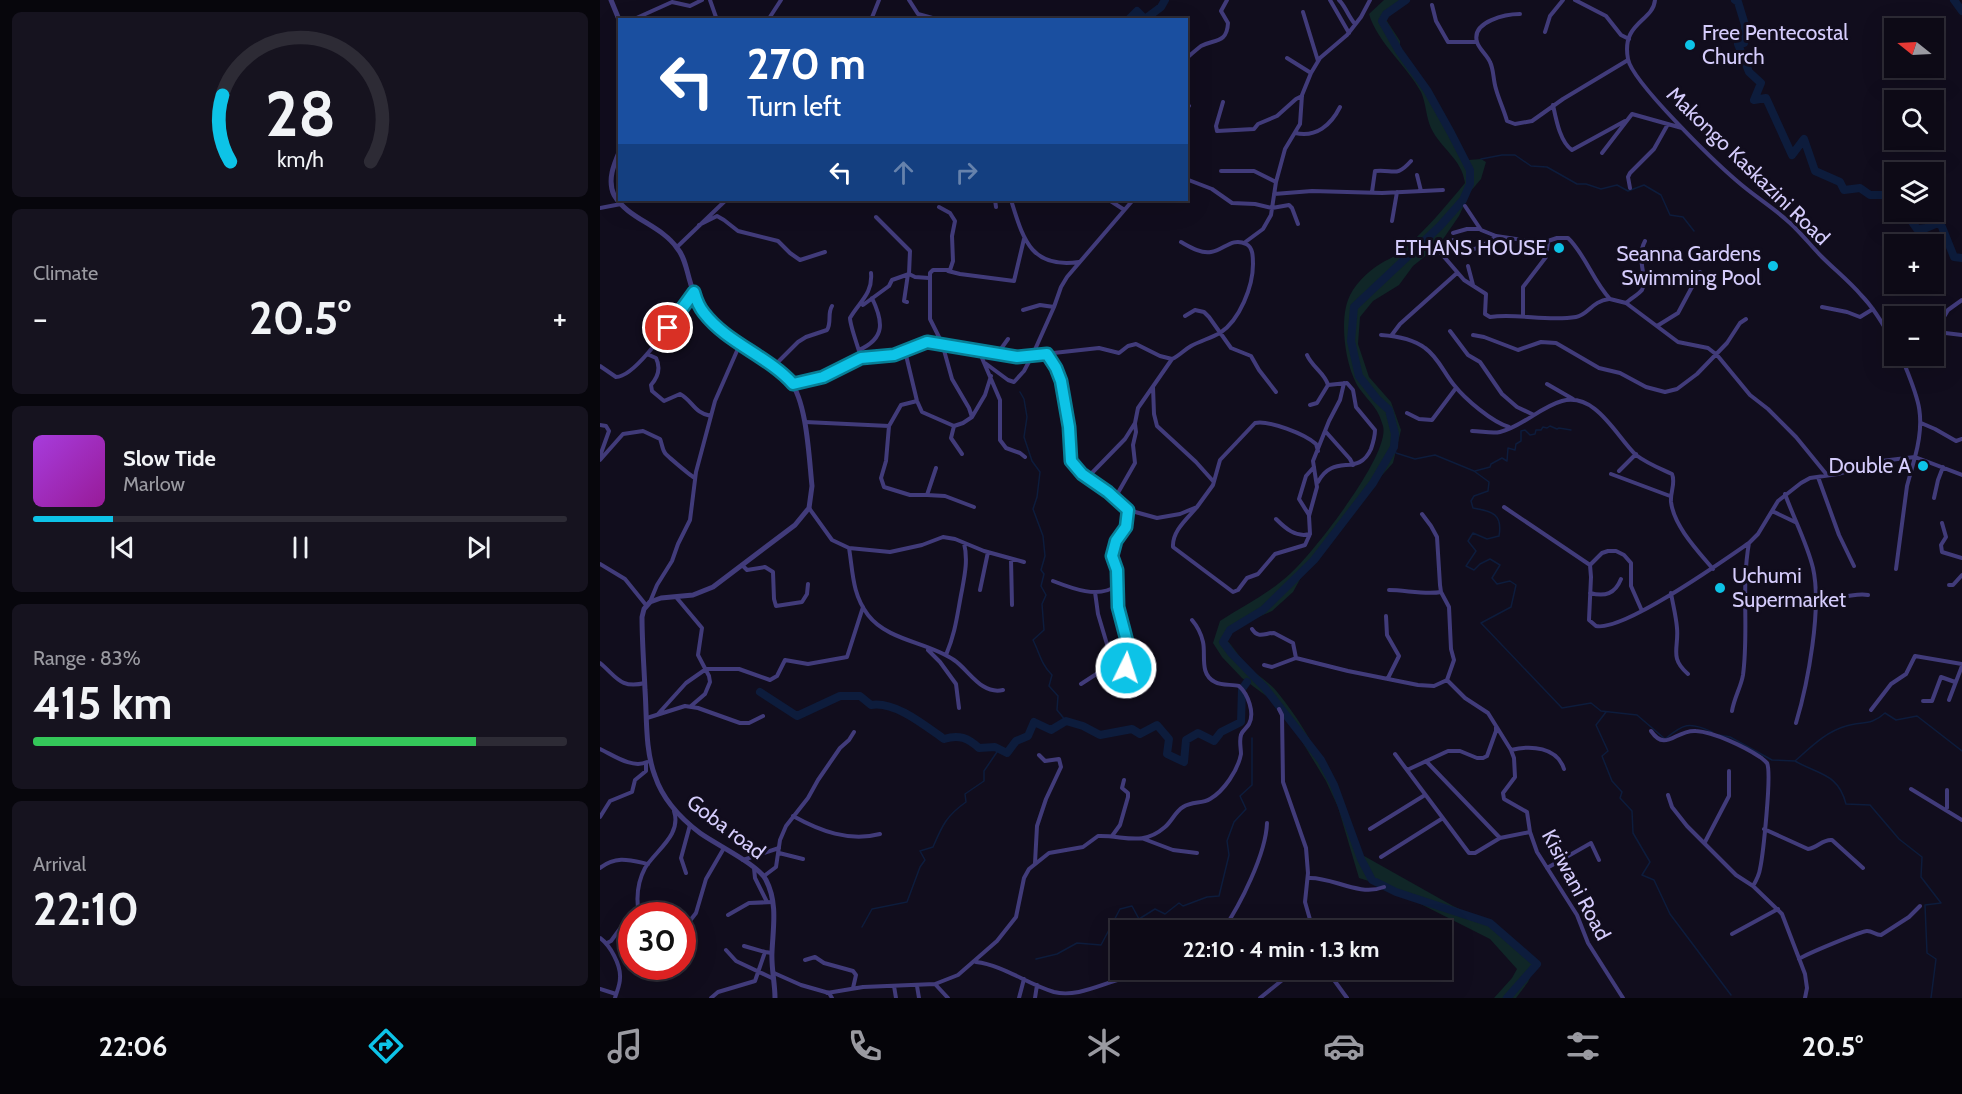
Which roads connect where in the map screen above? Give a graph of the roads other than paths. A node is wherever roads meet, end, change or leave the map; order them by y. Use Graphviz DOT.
graph roads {
  1 [pos="611,0"];
  2 [pos="702,0"];
  3 [pos="710,0"];
  4 [pos="781,0"];
  5 [pos="879,0"];
  6 [pos="909,0"];
  7 [pos="1227,0"];
  8 [pos="1330,0"];
  9 [pos="1339,0"];
  10 [pos="1370,0"];
  11 [pos="1563,0"];
  12 [pos="1575,0"];
  13 [pos="1655,0"];
  14 [pos="1432,5"];
  15 [pos="1303,12"];
  16 [pos="1520,15"];
  17 [pos="618,18"];
  18 [pos="636,18"];
  19 [pos="716,18"];
  20 [pos="769,18"];
  21 [pos="872,18"];
  22 [pos="924,18"];
  23 [pos="1355,24"];
  24 [pos="1545,32"];
  25 [pos="1349,33"];
  26 [pos="1629,39"];
  27 [pos="1477,42"];
  28 [pos="1188,57"];
  29 [pos="1287,58"];
  30 [pos="1628,60"];
  31 [pos="1318,62"];
  32 [pos="1311,73"];
  33 [pos="1302,96"];
  34 [pos="1223,102"];
  35 [pos="1553,105"];
  36 [pos="1340,107"];
  37 [pos="1625,121"];
  38 [pos="1668,124"];
  39 [pos="1683,128"];
  40 [pos="1295,133"];
  41 [pos="1602,153"];
  42 [pos="618,157"];
  43 [pos="1411,161"];
  44 [pos="1221,171"];
  45 [pos="1417,175"];
  46 [pos="1188,180"];
  47 [pos="1276,182"];
  48 [pos="1630,188"];
  49 [pos="1443,190"];
  50 [pos="1421,191"];
  51 [pos="1372,192"];
  52 [pos="1397,192"];
  53 [pos="1274,194"];
  54 [pos="618,200"];
  55 [pos="619,201"];
  56 [pos="725,201"];
  57 [pos="995,201"];
  58 [pos="1011,201"];
  59 [pos="1111,201"];
  60 [pos="1131,201"];
  61 [pos="621,204"];
  62 [pos="1465,206"];
  63 [pos="939,207"];
  64 [pos="996,207"];
  65 [pos="600,208"];
  66 [pos="1272,208"];
  67 [pos="1123,209"];
  68 [pos="876,217"];
  69 [pos="1392,221"];
  70 [pos="1298,224"];
  71 [pos="699,225"];
  72 [pos="1481,230"];
  73 [pos="1453,233"];
  74 [pos="1497,236"];
  75 [pos="1024,239"];
  76 [pos="1453,240"];
  77 [pos="1645,241"];
  78 [pos="1181,242"];
  79 [pos="1548,242"];
  80 [pos="1244,243"];
  81 [pos="677,247"];
  82 [pos="1439,251"];
  83 [pos="825,252"];
  84 [pos="1080,261"];
  85 [pos="1468,266"];
  86 [pos="947,271"];
  87 [pos="1701,272"];
  88 [pos="871,273"];
  89 [pos="1457,273"];
  90 [pos="908,274"];
  91 [pos="929,279"];
  92 [pos="1473,285"];
  93 [pos="694,292"];
  94 [pos="872,298"];
  95 [pos="1610,299"];
  96 [pos="1962,300"];
  97 [pos="907,302"];
  98 [pos="1626,303"];
  99 [pos="832,306"];
  100 [pos="860,306"];
  101 [pos="1054,307"];
  102 [pos="1822,307"];
  103 [pos="1873,309"];
  104 [pos="1023,310"];
  105 [pos="1185,316"];
  106 [pos="1523,316"];
  107 [pos="1944,317"];
  108 [pos="1746,320"];
  109 [pos="1657,326"];
  110 [pos="1884,327"];
  111 [pos="1450,331"];
  112 [pos="1220,333"];
  113 [pos="1944,334"];
  114 [pos="1381,335"];
  115 [pos="1473,335"];
  116 [pos="1962,335"];
  117 [pos="1391,336"];
  118 [pos="1008,339"];
  119 [pos="740,343"];
  120 [pos="942,343"];
  121 [pos="859,350"];
  122 [pos="905,351"];
  123 [pos="979,351"];
  124 [pos="998,353"];
  125 [pos="647,354"];
  126 [pos="1033,354"];
  127 [pos="1045,354"];
  128 [pos="1307,355"];
  129 [pos="1717,355"];
  130 [pos="861,358"];
  131 [pos="1172,359"];
  132 [pos="985,363"];
  133 [pos="600,366"];
  134 [pos="1905,366"];
  135 [pos="772,367"];
  136 [pos="991,376"];
  137 [pos="1344,383"];
  138 [pos="793,384"];
  139 [pos="1546,384"];
  140 [pos="1328,385"];
  141 [pos="1153,387"];
  142 [pos="1456,388"];
  143 [pos="1276,392"];
  144 [pos="917,400"];
  145 [pos="1576,401"];
  146 [pos="1310,405"];
  147 [pos="1407,413"];
  148 [pos="711,416"];
  149 [pos="1535,416"];
  150 [pos="972,417"];
  151 [pos="804,422"];
  152 [pos="1135,423"];
  153 [pos="1921,423"];
  154 [pos="600,425"];
  155 [pos="889,426"];
  156 [pos="954,426"];
  157 [pos="1509,428"];
  158 [pos="1325,431"];
  159 [pos="1472,431"];
  160 [pos="1962,439"];
  161 [pos="1318,452"];
  162 [pos="962,454"];
  163 [pos="1636,454"];
  164 [pos="1915,457"];
  165 [pos="600,458"];
  166 [pos="1025,458"];
  167 [pos="1353,465"];
  168 [pos="1314,467"];
  169 [pos="1943,467"];
  170 [pos="936,468"];
  171 [pos="1619,471"];
  172 [pos="1611,474"];
  173 [pos="1827,476"];
  174 [pos="1962,476"];
  175 [pos="1818,477"];
  176 [pos="694,478"];
  177 [pos="1088,478"];
  178 [pos="1213,482"];
  179 [pos="1317,483"];
  180 [pos="1785,494"];
  181 [pos="927,495"];
  182 [pos="1670,496"];
  183 [pos="1115,498"];
  184 [pos="1934,498"];
  185 [pos="974,507"];
  186 [pos="1197,507"];
  187 [pos="1504,507"];
  188 [pos="809,508"];
  189 [pos="1128,510"];
  190 [pos="1772,511"];
  191 [pos="1422,514"];
  192 [pos="1309,516"];
  193 [pos="1276,519"];
  194 [pos="1794,522"];
  195 [pos="1942,523"];
  196 [pos="1310,534"];
  197 [pos="963,542"];
  198 [pos="1749,543"];
  199 [pos="849,548"];
  200 [pos="988,552"];
  201 [pos="1962,558"];
  202 [pos="1011,559"];
  203 [pos="1024,562"];
  204 [pos="600,564"];
  205 [pos="742,565"];
  206 [pos="1590,565"];
  207 [pos="1854,566"];
  208 [pos="1713,569"];
  209 [pos="1896,569"];
  210 [pos="1962,575"];
  211 [pos="1621,579"];
  212 [pos="1053,581"];
  213 [pos="808,584"];
  214 [pos="1949,585"];
  215 [pos="1116,586"];
  216 [pos="980,590"];
  217 [pos="1389,590"];
  218 [pos="1095,592"];
  219 [pos="1441,592"];
  220 [pos="1590,593"];
  221 [pos="1671,593"];
  222 [pos="1868,596"];
  223 [pos="676,597"];
  224 [pos="1815,602"];
  225 [pos="648,604"];
  226 [pos="1012,605"];
  227 [pos="863,607"];
  228 [pos="1642,611"];
  229 [pos="1386,616"];
  230 [pos="1192,620"];
  231 [pos="1251,629"];
  232 [pos="925,647"];
  233 [pos="946,656"];
  234 [pos="1296,658"];
  235 [pos="600,663"];
  236 [pos="1264,665"];
  237 [pos="1962,665"];
  238 [pos="1126,668"];
  239 [pos="706,669"];
  240 [pos="1688,674"];
  241 [pos="1388,678"];
  242 [pos="1448,680"];
  243 [pos="1955,682"];
  244 [pos="645,683"];
  245 [pos="1081,684"];
  246 [pos="1003,690"];
  247 [pos="1949,700"];
  248 [pos="1923,701"];
  249 [pos="691,706"];
  250 [pos="959,708"];
  251 [pos="1279,709"];
  252 [pos="1870,710"];
  253 [pos="1732,711"];
  254 [pos="658,714"];
  255 [pos="763,716"];
  256 [pos="647,718"];
  257 [pos="1495,723"];
  258 [pos="1796,723"];
  259 [pos="1651,731"];
  260 [pos="854,732"];
  261 [pos="600,749"];
  262 [pos="1511,750"];
  263 [pos="1395,754"];
  264 [pos="1039,755"];
  265 [pos="1426,761"];
  266 [pos="648,762"];
  267 [pos="1564,769"];
  268 [pos="1407,770"];
  269 [pos="1730,771"];
  270 [pos="1124,780"];
  271 [pos="1911,789"];
  272 [pos="1947,790"];
  273 [pos="1425,795"];
  274 [pos="1668,795"];
  275 [pos="674,809"];
  276 [pos="1947,809"];
  277 [pos="793,816"];
  278 [pos="600,817"];
  279 [pos="1443,818"];
  280 [pos="1962,820"];
  281 [pos="1267,823"];
  282 [pos="690,825"];
  283 [pos="1370,829"];
  284 [pos="1764,829"];
  285 [pos="1530,832"];
  286 [pos="880,834"];
  287 [pos="1112,837"];
  288 [pos="1500,838"];
  289 [pos="1144,839"];
  290 [pos="1705,842"];
  291 [pos="724,848"];
  292 [pos="779,850"];
  293 [pos="1197,853"];
  294 [pos="1381,857"];
  295 [pos="803,859"];
  296 [pos="742,860"];
  297 [pos="1599,860"];
  298 [pos="648,864"];
  299 [pos="1034,864"];
  300 [pos="600,868"];
  301 [pos="754,868"];
  302 [pos="1547,868"];
  303 [pos="1863,868"];
  304 [pos="686,873"];
  305 [pos="764,876"];
  306 [pos="1308,879"];
  307 [pos="1753,886"];
  308 [pos="1384,887"];
  309 [pos="637,902"];
  310 [pos="770,902"];
  311 [pos="1920,906"];
  312 [pos="1778,909"];
  313 [pos="696,913"];
  314 [pos="728,915"];
  315 [pos="1230,920"];
  316 [pos="1310,920"];
  317 [pos="618,932"];
  318 [pos="1732,934"];
  319 [pos="600,938"];
  320 [pos="607,943"];
  321 [pos="744,946"];
  322 [pos="726,951"];
  323 [pos="769,953"];
  324 [pos="1799,959"];
  325 [pos="805,960"];
  326 [pos="975,962"];
  327 [pos="759,973"];
  328 [pos="774,976"];
  329 [pos="1024,979"];
  330 [pos="1119,980"];
  331 [pos="1282,980"];
  332 [pos="1334,980"];
  333 [pos="935,984"];
  334 [pos="1037,985"];
  335 [pos="894,986"];
  336 [pos="917,986"];
  337 [pos="600,988"];
  338 [pos="854,988"];
  339 [pos="827,993"];
  340 [pos="616,996"];
  341 [pos="711,998"];
  342 [pos="775,998"];
  343 [pos="832,998"];
  344 [pos="896,998"];
  345 [pos="919,998"];
  346 [pos="948,998"];
  347 [pos="1019,998"];
  348 [pos="1035,998"];
  349 [pos="1260,998"];
  350 [pos="1347,998"];
  351 [pos="1623,998"];
  352 [pos="1806,998"];
  1 -- 17 [label="street"];
  2 -- 18 [label="street"];
  3 -- 19 [label="street"];
  4 -- 20 [label="street"];
  5 -- 21 [label="street"];
  6 -- 22 [label="street"];
  7 -- 28 [label="street"];
  8 -- 25 [label="street"];
  9 -- 23 [label="street"];
  10 -- 23 [label="street"];
  11 -- 24 [label="street"];
  12 -- 26 [label="street"];
  13 -- 26 [label="street"];
  14 -- 27 [label="street"];
  15 -- 31 [label="street"];
  16 -- 27 [label="street"];
  23 -- 25 [label="street"];
  25 -- 31 [label="street"];
  26 -- 30 [label="street"];
  27 -- 35 [label="street"];
  29 -- 32 [label="street"];
  30 -- 35 [label="street"];
  30 -- 39 [label="street, Makongo Kaskazini Road"];
  31 -- 32 [label="street"];
  32 -- 33 [label="street"];
  33 -- 34 [label="street"];
  33 -- 40 [label="street"];
  35 -- 37 [label="street"];
  36 -- 40 [label="street"];
  37 -- 38 [label="street"];
  37 -- 41 [label="street"];
  38 -- 39 [label="street"];
  38 -- 48 [label="street"];
  39 -- 103 [label="street, Makongo Kaskazini Road"];
  40 -- 47 [label="street"];
  42 -- 54 [label="street"];
  43 -- 51 [label="street"];
  44 -- 47 [label="street"];
  45 -- 50 [label="street"];
  46 -- 66 [label="street"];
  47 -- 53 [label="street"];
  49 -- 50 [label="street"];
  50 -- 52 [label="street"];
  51 -- 52 [label="street"];
  51 -- 53 [label="street"];
  52 -- 69 [label="street"];
  53 -- 66 [label="street"];
  55 -- 61 [label="street"];
  56 -- 71 [label="street"];
  57 -- 64 [label="street"];
  58 -- 75 [label="street"];
  59 -- 67 [label="street"];
  60 -- 67 [label="street"];
  61 -- 65 [label="street"];
  61 -- 81 [label="street"];
  62 -- 72 [label="street"];
  63 -- 86 [label="street"];
  66 -- 70 [label="street"];
  66 -- 80 [label="street"];
  67 -- 84 [label="street"];
  68 -- 90 [label="street"];
  71 -- 81 [label="street"];
  71 -- 83 [label="street"];
  72 -- 73 [label="street"];
  72 -- 74 [label="street"];
  74 -- 76 [label="street"];
  74 -- 79 [label="street"];
  75 -- 84 [label="street"];
  75 -- 86 [label="street"];
  77 -- 98 [label="street"];
  78 -- 80 [label="street"];
  79 -- 95 [label="street"];
  79 -- 106 [label="street"];
  80 -- 112 [label="street"];
  81 -- 93 [label="street"];
  82 -- 89 [label="street"];
  84 -- 101 [label="street"];
  85 -- 92 [label="street"];
  86 -- 91 [label="street"];
  87 -- 109 [label="street"];
  88 -- 100 [label="street"];
  89 -- 92 [label="street"];
  89 -- 117 [label="street"];
  90 -- 91 [label="street"];
  90 -- 94 [label="street"];
  90 -- 97 [label="street"];
  91 -- 120 [label="street"];
  92 -- 106 [label="street"];
  93 -- 119 [label="street"];
  93 -- 125 [label="street"];
  94 -- 100 [label="street"];
  94 -- 121 [label="street"];
  95 -- 98 [label="street"];
  95 -- 106 [label="street"];
  96 -- 107 [label="street"];
  98 -- 109 [label="street"];
  99 -- 135 [label="street"];
  100 -- 121 [label="street"];
  101 -- 104 [label="street"];
  101 -- 126 [label="street"];
  102 -- 103 [label="street"];
  103 -- 110 [label="street, Makongo Kaskazini Road"];
  105 -- 112 [label="street"];
  108 -- 129 [label="street"];
  109 -- 129 [label="street"];
  111 -- 149 [label="street"];
  112 -- 131 [label="street"];
  112 -- 143 [label="street"];
  113 -- 116 [label="street"];
  114 -- 117 [label="street"];
  115 -- 129 [label="street"];
  117 -- 142 [label="street"];
  118 -- 124 [label="street"];
  119 -- 135 [label="street"];
  119 -- 148 [label="street"];
  120 -- 122 [label="street"];
  120 -- 123 [label="street"];
  120 -- 150 [label="street"];
  121 -- 130 [label="street"];
  122 -- 130 [label="street"];
  122 -- 144 [label="street"];
  123 -- 124 [label="street"];
  123 -- 132 [label="street"];
  124 -- 126 [label="street"];
  125 -- 133 [label="street"];
  125 -- 148 [label="street"];
  126 -- 127 [label="street"];
  126 -- 132 [label="street"];
  127 -- 131 [label="street"];
  127 -- 177 [label="street"];
  128 -- 140 [label="street"];
  129 -- 173 [label="street"];
  130 -- 138 [label="street"];
  131 -- 141 [label="street"];
  132 -- 136 [label="street"];
  134 -- 153 [label="street"];
  135 -- 138 [label="street"];
  136 -- 150 [label="street"];
  136 -- 166 [label="street"];
  137 -- 140 [label="street"];
  137 -- 158 [label="street"];
  137 -- 167 [label="street"];
  138 -- 151 [label="street"];
  139 -- 145 [label="street"];
  140 -- 146 [label="street"];
  141 -- 152 [label="street"];
  141 -- 178 [label="street"];
  142 -- 147 [label="street"];
  142 -- 157 [label="street"];
  144 -- 155 [label="street"];
  144 -- 156 [label="street"];
  145 -- 149 [label="street"];
  145 -- 163 [label="street"];
  148 -- 176 [label="street"];
  149 -- 157 [label="street"];
  150 -- 156 [label="street"];
  151 -- 155 [label="street"];
  151 -- 188 [label="street"];
  152 -- 177 [label="street"];
  152 -- 183 [label="street"];
  153 -- 160 [label="street"];
  153 -- 164 [label="street"];
  154 -- 165 [label="street"];
  155 -- 181 [label="street"];
  156 -- 162 [label="street"];
  157 -- 159 [label="street"];
  158 -- 161 [label="street"];
  158 -- 167 [label="street"];
  161 -- 168 [label="street"];
  161 -- 178 [label="street"];
  163 -- 171 [label="street"];
  163 -- 182 [label="street"];
  164 -- 169 [label="street"];
  164 -- 173 [label="street"];
  164 -- 209 [label="street"];
  165 -- 176 [label="street"];
  167 -- 179 [label="street"];
  168 -- 179 [label="street"];
  168 -- 192 [label="street"];
  169 -- 174 [label="street"];
  169 -- 184 [label="street"];
  170 -- 181 [label="street"];
  172 -- 182 [label="street"];
  173 -- 175 [label="street"];
  175 -- 180 [label="street"];
  175 -- 207 [label="street"];
  176 -- 225 [label="street"];
  177 -- 183 [label="street"];
  178 -- 186 [label="street"];
  179 -- 192 [label="street"];
  180 -- 190 [label="street"];
  180 -- 194 [label="street"];
  181 -- 185 [label="street"];
  182 -- 208 [label="street"];
  183 -- 189 [label="street"];
  186 -- 189 [label="street"];
  186 -- 196 [label="street"];
  187 -- 206 [label="street"];
  188 -- 199 [label="street"];
  188 -- 205 [label="street"];
  189 -- 215 [label="street"];
  190 -- 194 [label="street"];
  190 -- 198 [label="street"];
  191 -- 219 [label="street"];
  192 -- 196 [label="street"];
  193 -- 196 [label="street"];
  194 -- 224 [label="street"];
  195 -- 201 [label="street"];
  197 -- 199 [label="street"];
  197 -- 200 [label="street"];
  197 -- 233 [label="street"];
  198 -- 208 [label="street"];
  198 -- 253 [label="street"];
  199 -- 227 [label="street"];
  200 -- 202 [label="street"];
  200 -- 216 [label="street"];
  202 -- 203 [label="street"];
  202 -- 226 [label="street"];
  204 -- 225 [label="street"];
  205 -- 213 [label="street"];
  205 -- 223 [label="street"];
  206 -- 220 [label="street"];
  206 -- 228 [label="street"];
  208 -- 221 [label="street"];
  210 -- 214 [label="street"];
  211 -- 220 [label="street"];
  212 -- 218 [label="street"];
  215 -- 218 [label="street"];
  215 -- 238 [label="street"];
  217 -- 219 [label="street"];
  218 -- 245 [label="street"];
  219 -- 242 [label="street"];
  220 -- 228 [label="street"];
  221 -- 228 [label="street"];
  221 -- 240 [label="street"];
  222 -- 224 [label="street"];
  223 -- 225 [label="street"];
  223 -- 239 [label="street"];
  224 -- 258 [label="street"];
  225 -- 244 [label="street, Goba road"];
  227 -- 232 [label="street"];
  227 -- 239 [label="street"];
  229 -- 241 [label="street"];
  230 -- 289 [label="street"];
  231 -- 234 [label="street"];
  232 -- 233 [label="street"];
  232 -- 250 [label="street"];
  233 -- 246 [label="street"];
  234 -- 236 [label="street"];
  234 -- 241 [label="street"];
  235 -- 244 [label="street"];
  237 -- 243 [label="street"];
  237 -- 252 [label="street"];
  239 -- 249 [label="street"];
  239 -- 254 [label="street"];
  241 -- 242 [label="street"];
  242 -- 257 [label="street, Kisiwani Road"];
  243 -- 247 [label="street"];
  243 -- 248 [label="street"];
  244 -- 256 [label="street, Goba road"];
  249 -- 254 [label="street"];
  249 -- 255 [label="street"];
  251 -- 306 [label="street"];
  254 -- 256 [label="street"];
  256 -- 266 [label="street, Goba road"];
  257 -- 262 [label="street, Kisiwani Road"];
  257 -- 265 [label="street"];
  259 -- 284 [label="street"];
  260 -- 277 [label="street"];
  261 -- 266 [label="street"];
  262 -- 267 [label="street"];
  262 -- 285 [label="street, Kisiwani Road"];
  263 -- 268 [label="street"];
  264 -- 299 [label="street"];
  265 -- 268 [label="street"];
  265 -- 288 [label="street"];
  266 -- 275 [label="street, Goba road"];
  266 -- 278 [label="street"];
  268 -- 273 [label="street"];
  269 -- 290 [label="street"];
  270 -- 287 [label="street"];
  271 -- 276 [label="street"];
  272 -- 276 [label="street"];
  273 -- 279 [label="street"];
  273 -- 283 [label="street"];
  274 -- 290 [label="street"];
  275 -- 282 [label="street, Goba road"];
  275 -- 298 [label="street"];
  276 -- 280 [label="street"];
  277 -- 286 [label="street"];
  277 -- 292 [label="street"];
  279 -- 288 [label="street"];
  279 -- 294 [label="street"];
  281 -- 315 [label="street"];
  282 -- 291 [label="street, Goba road"];
  282 -- 304 [label="street"];
  284 -- 303 [label="street"];
  284 -- 307 [label="street"];
  285 -- 288 [label="street"];
  285 -- 302 [label="street, Kisiwani Road"];
  287 -- 289 [label="street"];
  287 -- 299 [label="street"];
  289 -- 293 [label="street"];
  290 -- 307 [label="street"];
  291 -- 296 [label="street, Goba road"];
  291 -- 313 [label="street"];
  292 -- 295 [label="street"];
  292 -- 296 [label="street"];
  292 -- 305 [label="street"];
  296 -- 301 [label="street, Goba road"];
  297 -- 302 [label="street"];
  298 -- 300 [label="street"];
  298 -- 309 [label="street"];
  299 -- 326 [label="street"];
  301 -- 305 [label="street, Goba road"];
  301 -- 310 [label="street"];
  302 -- 351 [label="street, Kisiwani Road"];
  305 -- 310 [label="street, Goba road"];
  306 -- 308 [label="street"];
  306 -- 316 [label="street"];
  307 -- 312 [label="street"];
  310 -- 314 [label="street"];
  310 -- 323 [label="street, Goba road"];
  311 -- 324 [label="street"];
  312 -- 318 [label="street"];
  312 -- 324 [label="street"];
  317 -- 320 [label="street"];
  319 -- 320 [label="street"];
  320 -- 340 [label="street"];
  321 -- 323 [label="street"];
  322 -- 327 [label="street"];
  323 -- 327 [label="street"];
  323 -- 328 [label="street, Goba road"];
  324 -- 352 [label="street"];
  325 -- 338 [label="street"];
  326 -- 329 [label="street"];
  326 -- 333 [label="street"];
  327 -- 328 [label="street"];
  327 -- 341 [label="street"];
  328 -- 339 [label="street"];
  328 -- 342 [label="street, Goba road"];
  329 -- 334 [label="street"];
  329 -- 347 [label="street"];
  330 -- 334 [label="street"];
  331 -- 349 [label="street"];
  332 -- 350 [label="street"];
  333 -- 336 [label="street"];
  333 -- 346 [label="street"];
  334 -- 348 [label="street"];
  335 -- 336 [label="street"];
  335 -- 338 [label="street"];
  335 -- 344 [label="street"];
  336 -- 345 [label="street"];
  337 -- 340 [label="street"];
  338 -- 339 [label="street"];
  339 -- 343 [label="street"];
}
